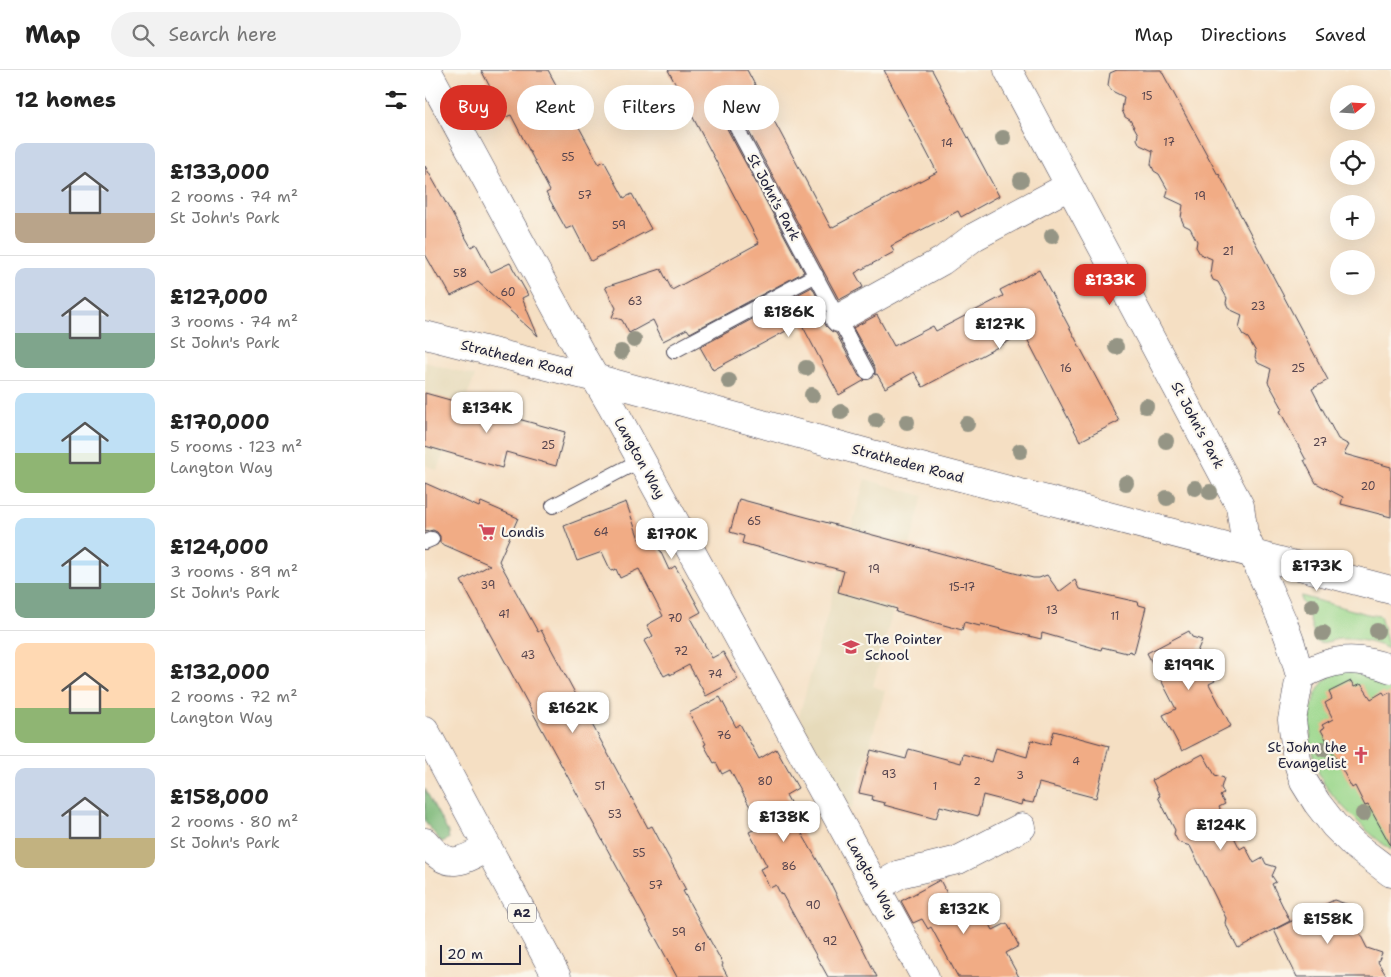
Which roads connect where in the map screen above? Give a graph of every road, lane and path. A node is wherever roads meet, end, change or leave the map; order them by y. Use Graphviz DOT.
graph roads {
  1 [pos="427,70"];
  2 [pos="1008,70"];
  3 [pos="738,130"];
  4 [pos="1069,186"];
  5 [pos="816,275"];
  6 [pos="839,318"];
  7 [pos="425,335"];
  8 [pos="674,351"];
  9 [pos="867,372"];
  10 [pos="595,378"];
  11 [pos="641,460"];
  12 [pos="553,506"];
  13 [pos="1253,554"];
  14 [pos="1391,590"];
  15 [pos="1391,669"];
  16 [pos="1299,676"];
  17 [pos="425,730"];
  18 [pos="1022,827"];
  19 [pos="425,842"];
  20 [pos="487,848"];
  21 [pos="1391,873"];
  22 [pos="877,887"];
  23 [pos="557,977"];
  24 [pos="925,977"];
  1 -- 10 [label="main road, Langton Way"];
  2 -- 4 [label="main road, St John's Park"];
  3 -- 5 [label="lane, St John's Park"];
  4 -- 6 [label="main road"];
  4 -- 13 [label="main road, St John's Park"];
  5 -- 6 [label="lane, St John's Park"];
  5 -- 8 [label="lane"];
  6 -- 9 [label="lane, St John's Park"];
  7 -- 10 [label="main road, Stratheden Road"];
  10 -- 11 [label="main road, Langton Way"];
  10 -- 13 [label="main road, Stratheden Road"];
  11 -- 12 [label="lane"];
  11 -- 22 [label="main road, Langton Way"];
  13 -- 14 [label="main road, Stratheden Road"];
  13 -- 16 [label="main road, St John's Park"];
  15 -- 16 [label="main road"];
  16 -- 21 [label="main road, St John's Park"];
  17 -- 20 [label="main road, A2"];
  18 -- 22 [label="main road"];
  19 -- 20 [label="main road"];
  20 -- 23 [label="main road, A2"];
  22 -- 24 [label="main road, Langton Way"];
}
